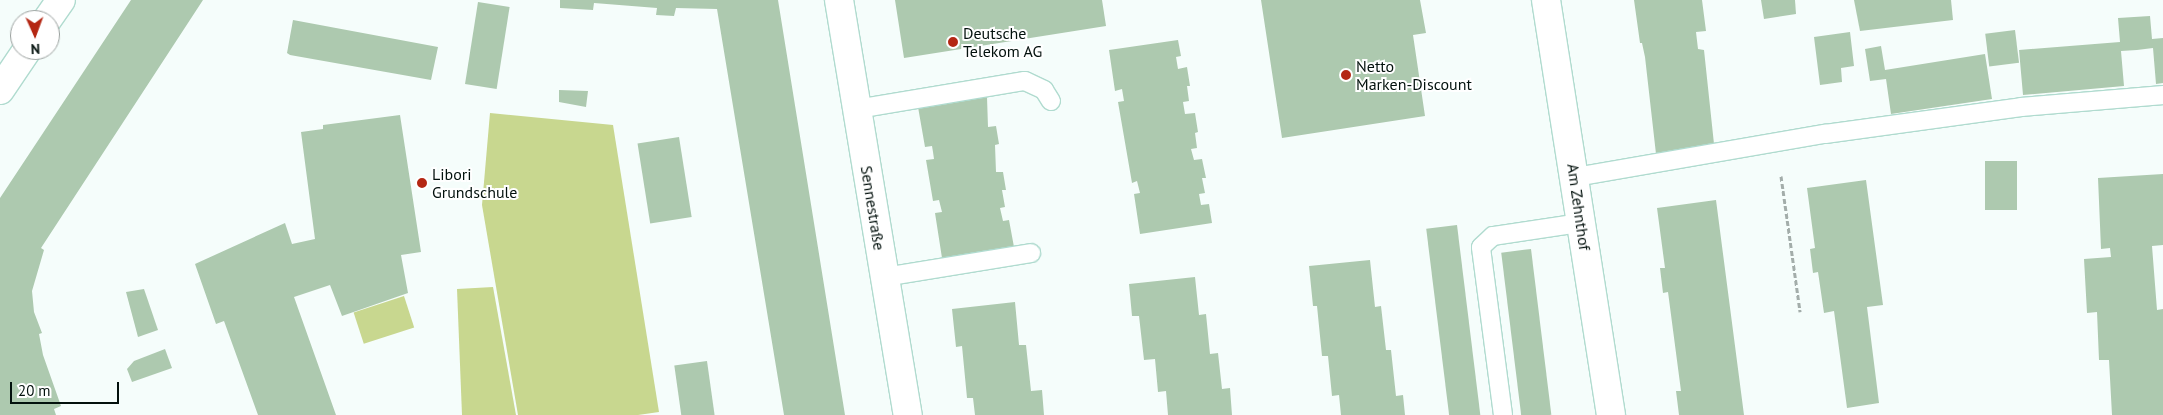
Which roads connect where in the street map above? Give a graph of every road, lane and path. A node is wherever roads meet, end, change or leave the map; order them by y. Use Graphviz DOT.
graph roads {
  1 [pos="839,0"];
  2 [pos="1546,0"];
  3 [pos="20,60"];
  4 [pos="0,90"];
  5 [pos="2163,95"];
  6 [pos="1051,102"];
  7 [pos="857,109"];
  8 [pos="1781,176"];
  9 [pos="1575,177"];
  10 [pos="1580,223"];
  11 [pos="1031,253"];
  12 [pos="885,277"];
  13 [pos="1800,312"];
  14 [pos="908,415"];
  15 [pos="1503,415"];
  16 [pos="1611,415"];
  1 -- 7 [label="street, Sennestraße"];
  2 -- 9 [label="street, Am Zehnthof"];
  3 -- 4 [label="street"];
  5 -- 9 [label="lane"];
  6 -- 7 [label="lane"];
  7 -- 12 [label="street, Sennestraße"];
  8 -- 13 [label="path"];
  9 -- 10 [label="street, Am Zehnthof"];
  10 -- 15 [label="lane"];
  10 -- 16 [label="street, Am Zehnthof"];
  11 -- 12 [label="lane"];
  12 -- 14 [label="street, Sennestraße"];
}
